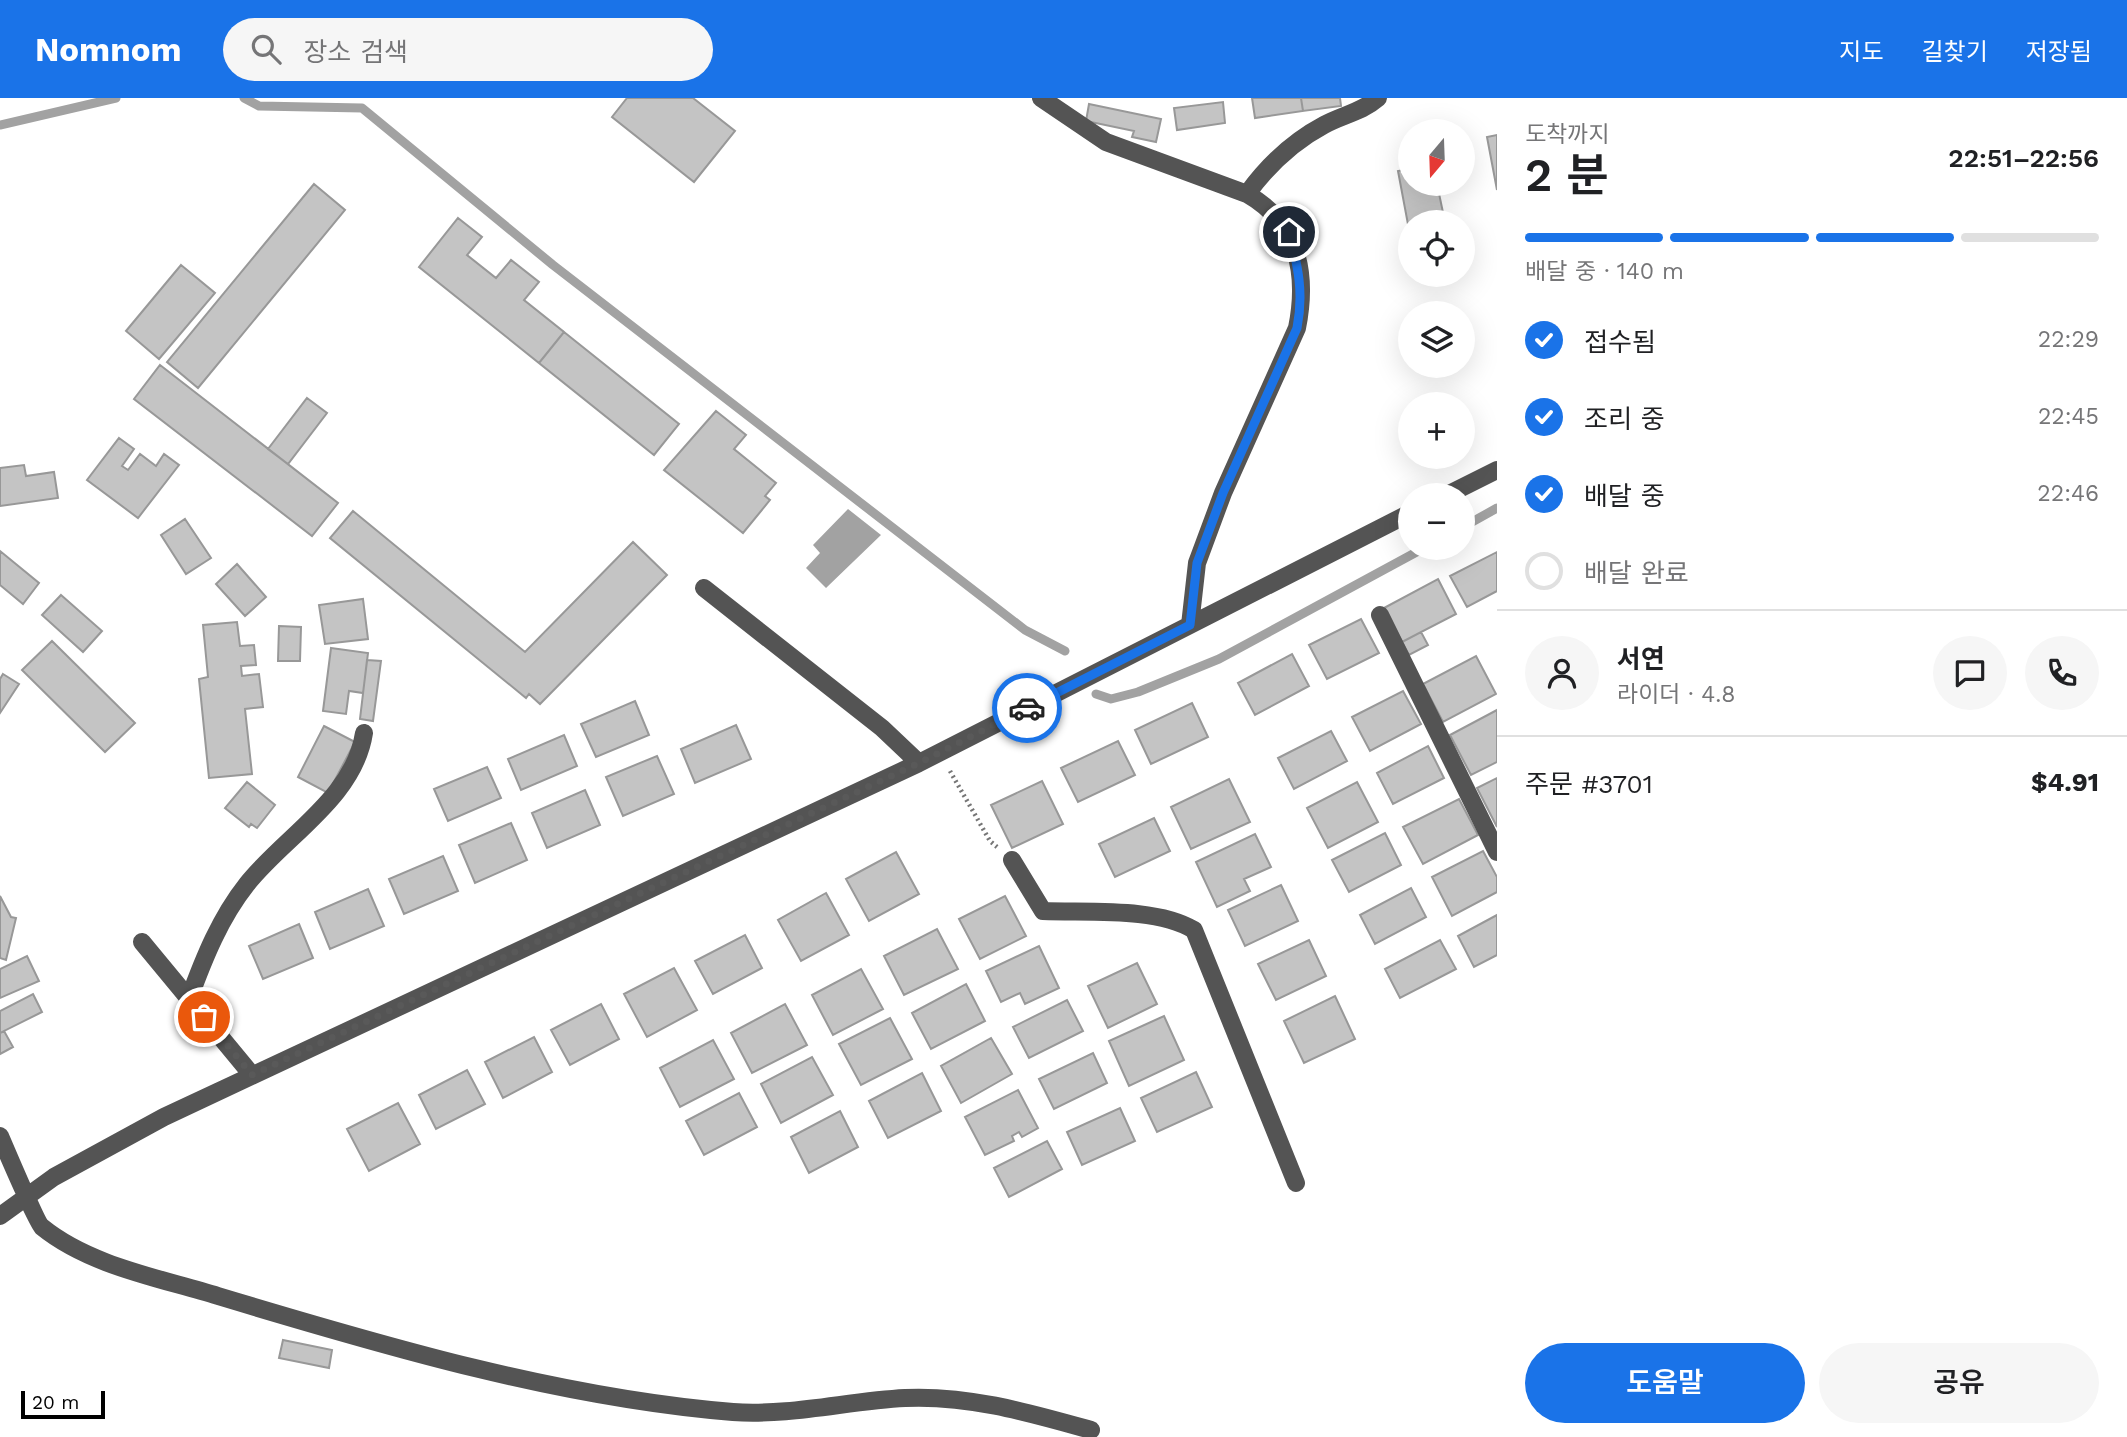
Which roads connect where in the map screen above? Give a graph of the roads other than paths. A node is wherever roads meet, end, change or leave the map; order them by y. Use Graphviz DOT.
graph roads {
  1 [pos="1041,98"];
  2 [pos="1378,98"];
  3 [pos="1247,194"];
  4 [pos="1497,470"];
  5 [pos="1471,483"];
  6 [pos="1398,519"];
  7 [pos="704,588"];
  8 [pos="1380,615"];
  9 [pos="1190,625"];
  10 [pos="364,733"];
  11 [pos="919,763"];
  12 [pos="1497,852"];
  13 [pos="1012,860"];
  14 [pos="142,942"];
  15 [pos="189,999"];
  16 [pos="252,1075"];
  17 [pos="0,1136"];
  18 [pos="1296,1183"];
  19 [pos="28,1195"];
  20 [pos="0,1216"];
  21 [pos="1091,1430"];
  1 -- 3 [label="street"];
  2 -- 3 [label="street"];
  3 -- 9 [label="street"];
  4 -- 5 [label="street"];
  6 -- 9 [label="street"];
  7 -- 11 [label="street"];
  8 -- 12 [label="street"];
  9 -- 11 [label="street"];
  10 -- 15 [label="street"];
  11 -- 16 [label="street"];
  13 -- 18 [label="street"];
  14 -- 15 [label="street"];
  15 -- 16 [label="street"];
  16 -- 19 [label="street"];
  17 -- 19 [label="street"];
  19 -- 20 [label="street"];
  19 -- 21 [label="street"];
}
